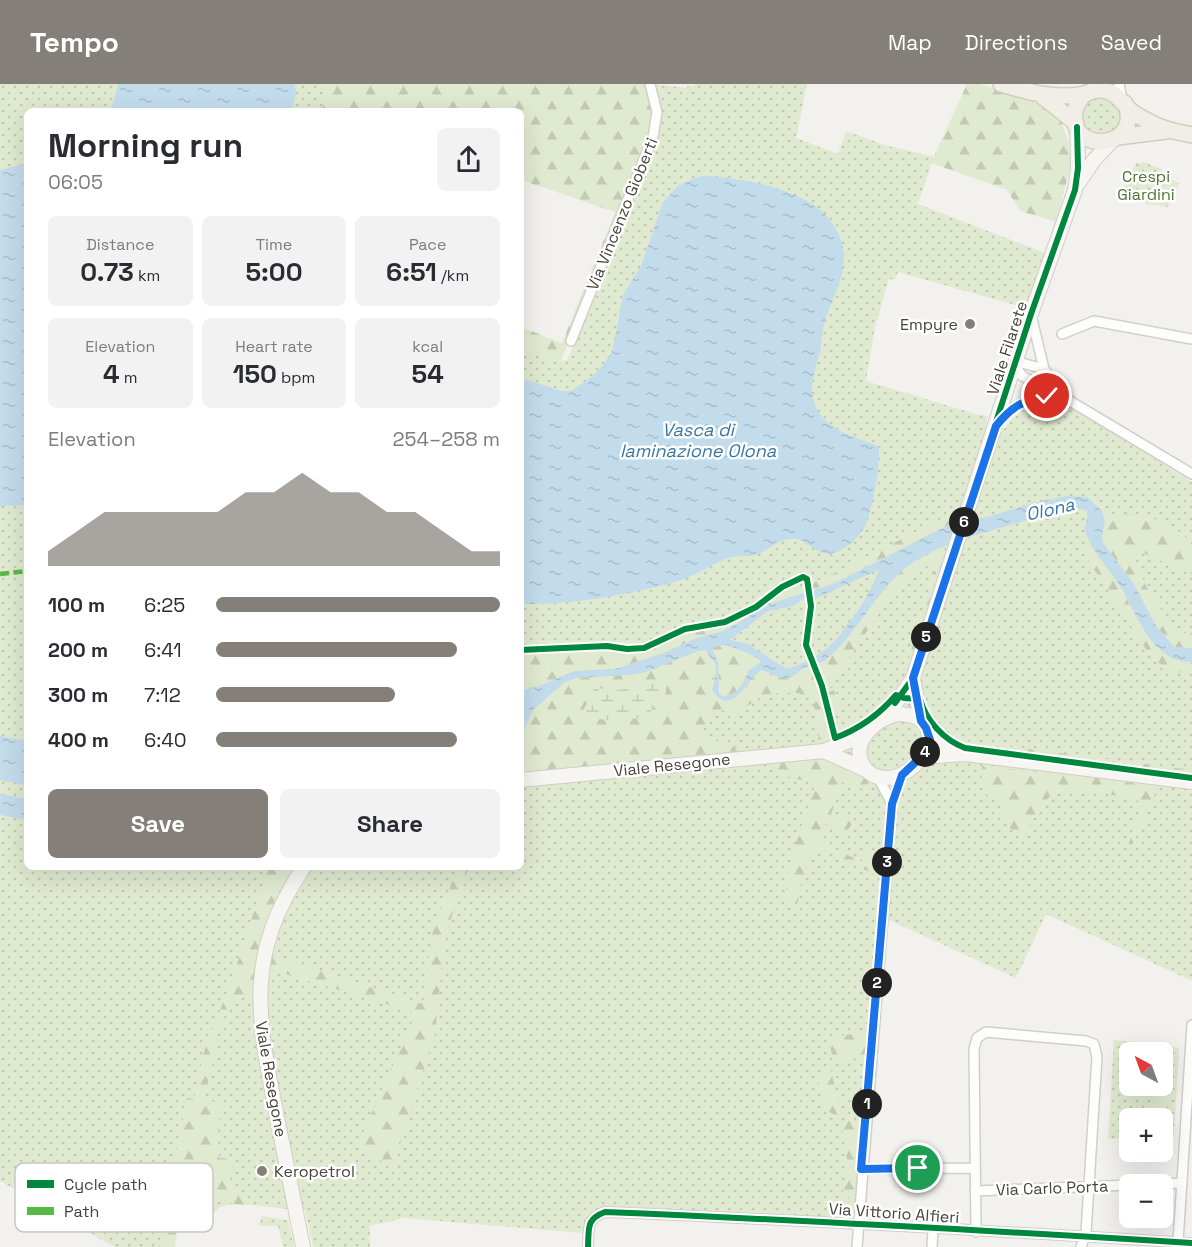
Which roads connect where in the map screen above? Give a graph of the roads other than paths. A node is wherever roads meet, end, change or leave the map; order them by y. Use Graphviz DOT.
graph roads {
  1 [pos="650,84"];
  2 [pos="1001,84"];
  3 [pos="1090,90"];
  4 [pos="1034,93"];
  5 [pos="1122,95"];
  6 [pos="1076,125"];
  7 [pos="1176,131"];
  8 [pos="1192,135"];
  9 [pos="1116,138"];
  10 [pos="1075,189"];
  11 [pos="1031,314"];
  12 [pos="1062,334"];
  13 [pos="1192,339"];
  14 [pos="571,341"];
  15 [pos="1044,369"];
  16 [pos="1018,371"];
  17 [pos="1065,398"];
  18 [pos="996,426"];
  19 [pos="1192,474"];
  20 [pos="913,678"];
  21 [pos="887,716"];
  22 [pos="921,721"];
  23 [pos="929,734"];
  24 [pos="864,735"];
  25 [pos="824,751"];
  26 [pos="965,754"];
  27 [pos="921,757"];
  28 [pos="872,774"];
  29 [pos="902,775"];
  30 [pos="524,780"];
  31 [pos="1192,782"];
  32 [pos="892,804"];
  33 [pos="302,870"];
  34 [pos="1192,1024"];
  35 [pos="975,1167"];
  36 [pos="861,1169"];
  37 [pos="1173,1183"];
  38 [pos="1182,1183"];
  39 [pos="1119,1186"];
  40 [pos="1090,1187"];
  41 [pos="975,1191"];
  42 [pos="859,1223"];
  43 [pos="933,1229"];
  44 [pos="976,1232"];
  45 [pos="1082,1242"];
  46 [pos="1178,1242"];
  47 [pos="1192,1243"];
  48 [pos="303,1247"];
  49 [pos="588,1247"];
  50 [pos="856,1247"];
  51 [pos="932,1247"];
  1 -- 14 [label="street, Via Vincenzo Gioberti"];
  2 -- 4 [label="main road"];
  3 -- 4 [label="main road"];
  3 -- 5 [label="main road"];
  3 -- 6 [label="main road"];
  4 -- 6 [label="main road"];
  5 -- 7 [label="main road"];
  5 -- 9 [label="main road"];
  6 -- 9 [label="main road"];
  6 -- 10 [label="street, Viale Filarete"];
  7 -- 8 [label="main road"];
  7 -- 9 [label="main road"];
  9 -- 10 [label="street, Viale Filarete"];
  10 -- 11 [label="street, Viale Filarete"];
  11 -- 15 [label="street"];
  11 -- 16 [label="street, Viale Filarete"];
  12 -- 13 [label="street"];
  15 -- 16 [label="street"];
  15 -- 17 [label="street"];
  16 -- 17 [label="street"];
  16 -- 18 [label="street, Viale Filarete"];
  17 -- 18 [label="street"];
  17 -- 19 [label="street"];
  18 -- 20 [label="street, Viale Filarete"];
  20 -- 21 [label="street, Viale Filarete"];
  20 -- 22 [label="street, Viale Filarete"];
  21 -- 22 [label="street"];
  21 -- 24 [label="street"];
  22 -- 23 [label="street"];
  23 -- 26 [label="street"];
  23 -- 27 [label="street"];
  24 -- 25 [label="street, Viale Resegone"];
  24 -- 28 [label="street"];
  25 -- 28 [label="street"];
  25 -- 30 [label="street, Viale Resegone"];
  26 -- 27 [label="street"];
  26 -- 31 [label="street"];
  27 -- 29 [label="street"];
  28 -- 29 [label="street"];
  28 -- 32 [label="street"];
  29 -- 32 [label="street"];
  32 -- 36 [label="street"];
  33 -- 48 [label="street, Viale Resegone"];
  34 -- 38 [label="street"];
  35 -- 36 [label="street"];
  35 -- 40 [label="street"];
  35 -- 41 [label="street"];
  36 -- 42 [label="street"];
  37 -- 38 [label="street, Via Carlo Porta"];
  38 -- 46 [label="street"];
  39 -- 40 [label="street, Via Carlo Porta"];
  40 -- 41 [label="street, Via Carlo Porta"];
  40 -- 45 [label="street"];
  41 -- 44 [label="street"];
  42 -- 43 [label="street, Via Vittorio Alfieri"];
  42 -- 49 [label="street, Via Vittorio Alfieri"];
  42 -- 50 [label="street"];
  43 -- 44 [label="street, Via Vittorio Alfieri"];
  43 -- 51 [label="street"];
  44 -- 45 [label="street, Via Vittorio Alfieri"];
  45 -- 46 [label="street, Via Vittorio Alfieri"];
  46 -- 47 [label="street, Via Vittorio Alfieri"];
}
